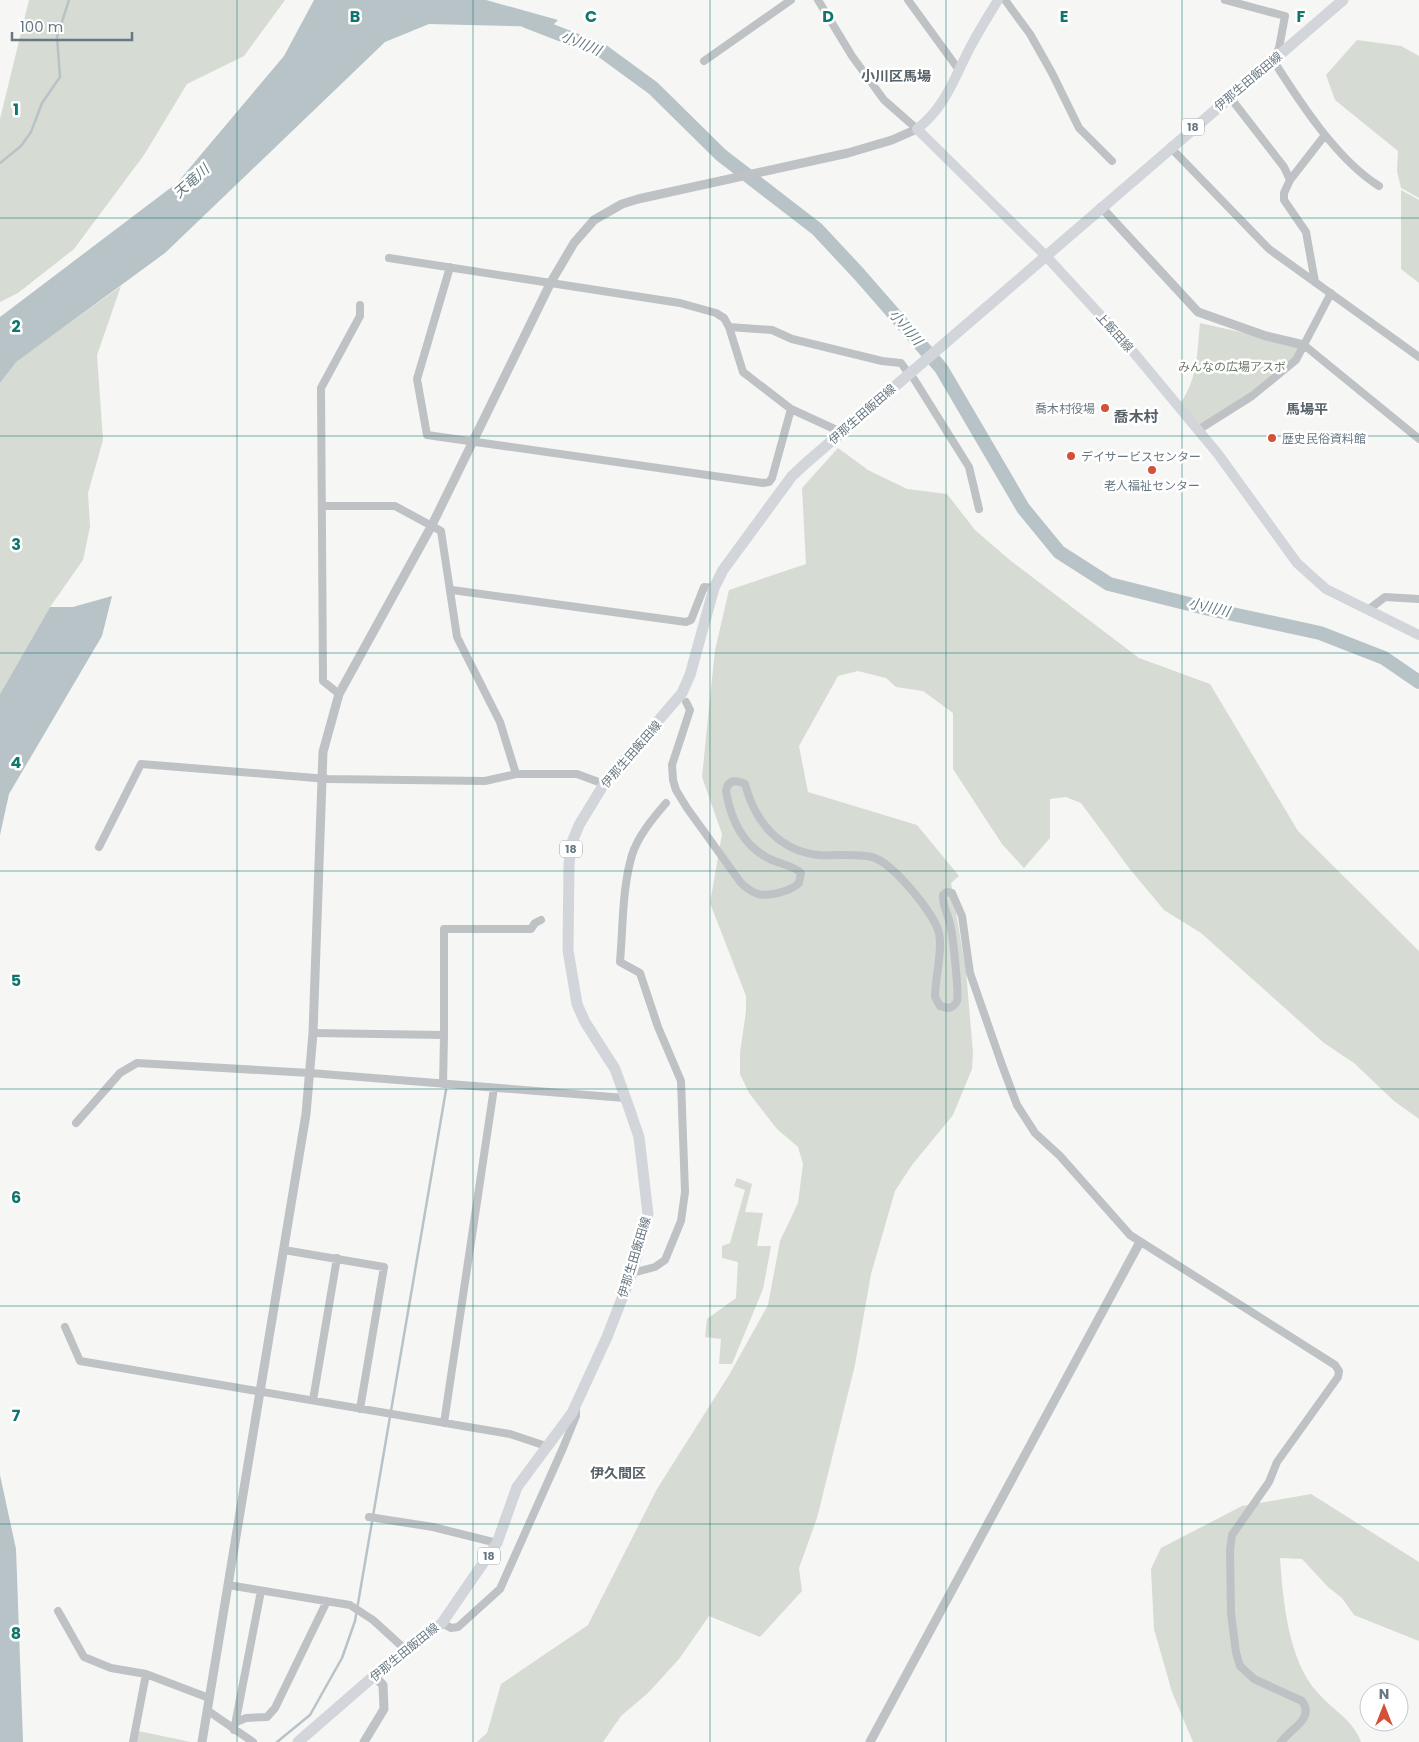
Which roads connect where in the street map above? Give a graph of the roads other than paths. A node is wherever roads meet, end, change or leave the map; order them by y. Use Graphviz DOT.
graph roads {
  1 [pos="791,0"];
  2 [pos="818,0"];
  3 [pos="908,0"];
  4 [pos="998,0"];
  5 [pos="1005,0"];
  6 [pos="1225,0"];
  7 [pos="1343,0"];
  8 [pos="1273,60"];
  9 [pos="704,61"];
  10 [pos="959,70"];
  11 [pos="1229,96"];
  12 [pos="917,129"];
  13 [pos="1325,134"];
  14 [pos="1170,147"];
  15 [pos="1112,161"];
  16 [pos="1290,180"];
  17 [pos="1379,186"];
  18 [pos="1101,207"];
  19 [pos="1046,256"];
  20 [pos="389,258"];
  21 [pos="450,267"];
  22 [pos="551,282"];
  23 [pos="1315,282"];
  24 [pos="1331,293"];
  25 [pos="360,305"];
  26 [pos="729,327"];
  27 [pos="1304,345"];
  28 [pos="1419,357"];
  29 [pos="912,375"];
  30 [pos="791,410"];
  31 [pos="1198,430"];
  32 [pos="841,432"];
  33 [pos="1419,439"];
  34 [pos="472,443"];
  35 [pos="322,506"];
  36 [pos="979,509"];
  37 [pos="432,525"];
  38 [pos="714,588"];
  39 [pos="452,590"];
  40 [pos="1419,599"];
  41 [pos="1368,610"];
  42 [pos="1419,635"];
  43 [pos="338,694"];
  44 [pos="686,702"];
  45 [pos="516,774"];
  46 [pos="322,779"];
  47 [pos="604,784"];
  48 [pos="666,803"];
  49 [pos="99,847"];
  50 [pos="541,920"];
  51 [pos="313,1033"];
  52 [pos="444,1035"];
  53 [pos="310,1073"];
  54 [pos="443,1084"];
  55 [pos="494,1088"];
  56 [pos="625,1098"];
  57 [pos="76,1123"];
  58 [pos="1140,1242"];
  59 [pos="284,1250"];
  60 [pos="336,1258"];
  61 [pos="632,1273"];
  62 [pos="65,1327"];
  63 [pos="260,1391"];
  64 [pos="313,1400"];
  65 [pos="576,1405"];
  66 [pos="360,1408"];
  67 [pos="444,1423"];
  68 [pos="546,1446"];
  69 [pos="372,1518"];
  70 [pos="497,1543"];
  71 [pos="228,1585"];
  72 [pos="261,1591"];
  73 [pos="327,1601"];
  74 [pos="58,1612"];
  75 [pos="442,1623"];
  76 [pos="406,1652"];
  77 [pos="146,1674"];
  78 [pos="374,1676"];
  79 [pos="208,1698"];
  80 [pos="207,1710"];
  81 [pos="235,1726"];
  82 [pos="133,1742"];
  83 [pos="202,1742"];
  84 [pos="252,1742"];
  85 [pos="298,1742"];
  86 [pos="364,1742"];
  87 [pos="870,1742"];
  88 [pos="1282,1742"];
  1 -- 9 [label="street"];
  2 -- 12 [label="street"];
  3 -- 10 [label="street"];
  4 -- 10 [label="main road"];
  5 -- 15 [label="street"];
  6 -- 8 [label="street"];
  7 -- 8 [label="main road, 伊那生田飯田線 / 18"];
  8 -- 11 [label="main road, 伊那生田飯田線 / 18"];
  8 -- 13 [label="street"];
  10 -- 12 [label="main road"];
  11 -- 14 [label="main road, 伊那生田飯田線 / 18"];
  11 -- 16 [label="street"];
  12 -- 19 [label="main road, 上飯田線"];
  12 -- 22 [label="street"];
  13 -- 16 [label="street"];
  13 -- 17 [label="street"];
  14 -- 18 [label="main road, 伊那生田飯田線 / 18"];
  14 -- 23 [label="street"];
  16 -- 23 [label="street"];
  18 -- 19 [label="main road, 伊那生田飯田線 / 18"];
  18 -- 27 [label="street"];
  19 -- 29 [label="main road, 伊那生田飯田線 / 18"];
  19 -- 31 [label="main road, 上飯田線"];
  20 -- 21 [label="street"];
  21 -- 22 [label="street"];
  21 -- 34 [label="street"];
  22 -- 26 [label="street"];
  22 -- 34 [label="street"];
  23 -- 24 [label="street"];
  24 -- 27 [label="street"];
  24 -- 28 [label="street"];
  25 -- 35 [label="street"];
  26 -- 29 [label="street"];
  26 -- 30 [label="street"];
  27 -- 31 [label="street"];
  27 -- 33 [label="street"];
  29 -- 32 [label="main road, 伊那生田飯田線 / 18"];
  29 -- 36 [label="street"];
  30 -- 32 [label="street"];
  30 -- 34 [label="street"];
  31 -- 41 [label="main road, 上飯田線"];
  32 -- 38 [label="main road, 伊那生田飯田線 / 18"];
  34 -- 37 [label="street"];
  35 -- 37 [label="street"];
  35 -- 43 [label="street"];
  37 -- 39 [label="street"];
  37 -- 43 [label="street"];
  38 -- 39 [label="street"];
  38 -- 47 [label="main road, 伊那生田飯田線 / 18"];
  39 -- 45 [label="street"];
  40 -- 41 [label="street"];
  41 -- 42 [label="main road, 上飯田線"];
  43 -- 46 [label="street"];
  44 -- 58 [label="street"];
  45 -- 46 [label="street"];
  45 -- 47 [label="street"];
  46 -- 49 [label="street"];
  46 -- 51 [label="street"];
  47 -- 56 [label="main road, 伊那生田飯田線 / 18"];
  48 -- 61 [label="street"];
  50 -- 52 [label="street"];
  51 -- 52 [label="street"];
  51 -- 53 [label="street"];
  52 -- 54 [label="street"];
  53 -- 54 [label="street"];
  53 -- 57 [label="street"];
  53 -- 59 [label="street"];
  54 -- 55 [label="street"];
  55 -- 56 [label="street"];
  55 -- 67 [label="street"];
  56 -- 61 [label="main road, 伊那生田飯田線 / 18"];
  58 -- 87 [label="street"];
  58 -- 88 [label="street"];
  59 -- 60 [label="street"];
  59 -- 63 [label="street"];
  60 -- 64 [label="street"];
  60 -- 66 [label="street"];
  61 -- 65 [label="main road, 伊那生田飯田線 / 18"];
  62 -- 63 [label="street"];
  63 -- 64 [label="street"];
  63 -- 71 [label="street"];
  64 -- 66 [label="street"];
  65 -- 68 [label="main road, 伊那生田飯田線 / 18"];
  65 -- 75 [label="street"];
  66 -- 67 [label="street"];
  67 -- 68 [label="street"];
  68 -- 70 [label="main road, 伊那生田飯田線 / 18"];
  69 -- 70 [label="street"];
  70 -- 75 [label="main road, 伊那生田飯田線 / 18"];
  71 -- 72 [label="street"];
  71 -- 79 [label="street"];
  72 -- 73 [label="street"];
  72 -- 81 [label="street"];
  73 -- 76 [label="street"];
  73 -- 81 [label="street"];
  74 -- 77 [label="street"];
  75 -- 76 [label="main road, 伊那生田飯田線 / 18"];
  76 -- 78 [label="main road, 伊那生田飯田線 / 18"];
  77 -- 79 [label="street"];
  77 -- 82 [label="street"];
  78 -- 85 [label="main road, 伊那生田飯田線 / 18"];
  78 -- 86 [label="street"];
  79 -- 80 [label="street"];
  80 -- 81 [label="street"];
  80 -- 83 [label="street"];
  81 -- 84 [label="street"];
}
